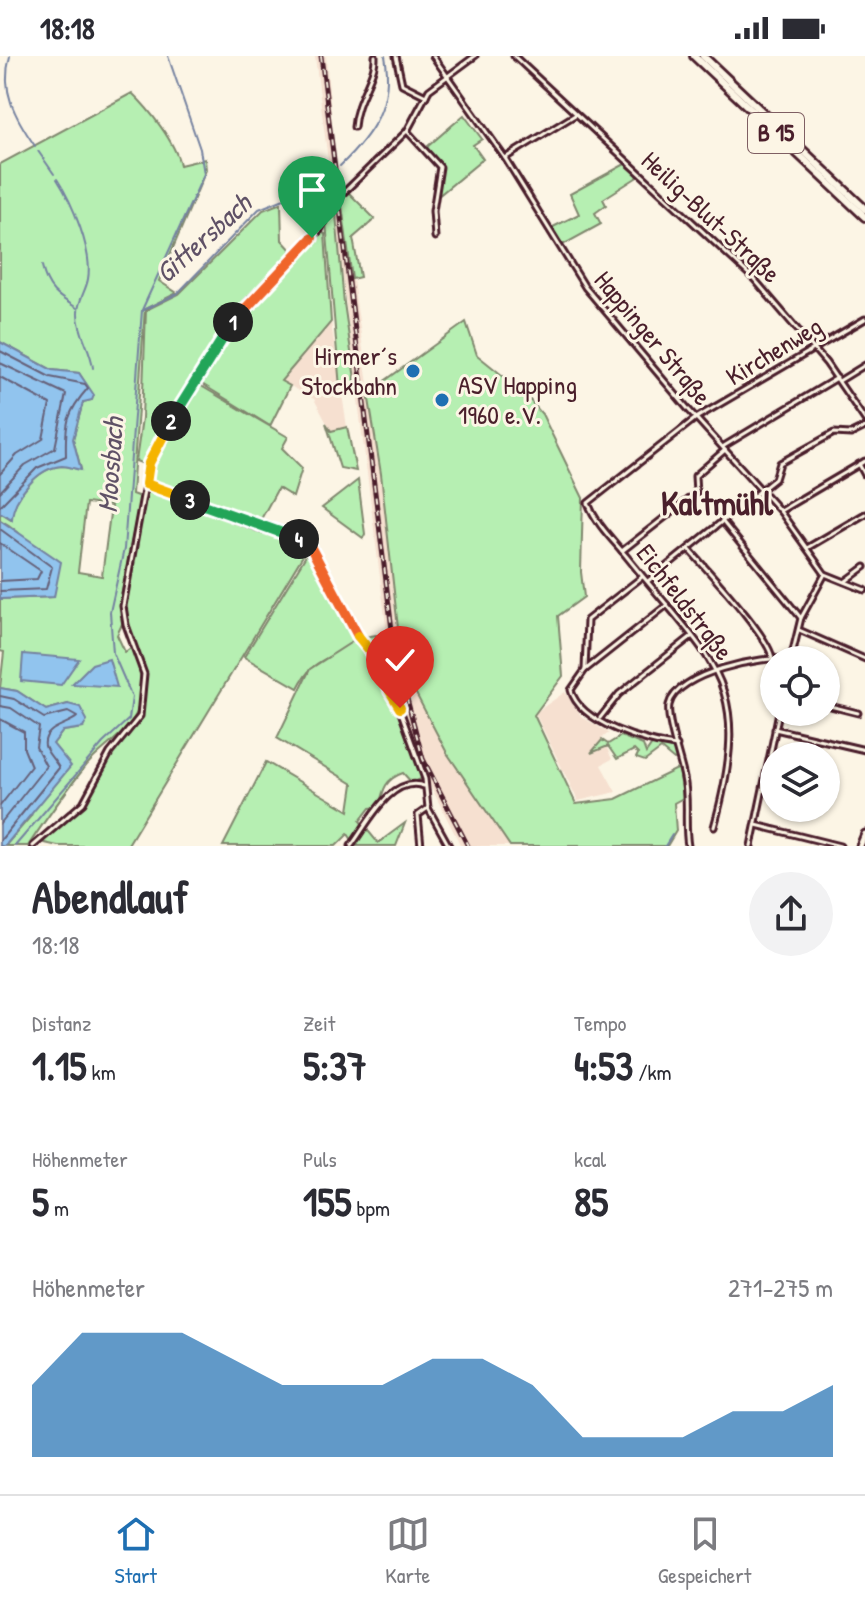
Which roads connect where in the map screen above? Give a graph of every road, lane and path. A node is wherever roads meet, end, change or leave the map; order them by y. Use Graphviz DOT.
graph roads {
  1 [pos="375,56"];
  2 [pos="396,56"];
  3 [pos="433,56"];
  4 [pos="475,56"];
  5 [pos="514,56"];
  6 [pos="694,56"];
  7 [pos="703,56"];
  8 [pos="447,77"];
  9 [pos="426,96"];
  10 [pos="575,115"];
  11 [pos="354,127"];
  12 [pos="407,131"];
  13 [pos="505,158"];
  14 [pos="865,209"];
  15 [pos="865,217"];
  16 [pos="435,237"];
  17 [pos="865,319"];
  18 [pos="813,349"];
  19 [pos="865,365"];
  20 [pos="838,380"];
  21 [pos="863,412"];
  22 [pos="696,418"];
  23 [pos="865,420"];
  24 [pos="865,427"];
  25 [pos="725,447"];
  26 [pos="865,461"];
  27 [pos="859,464"];
  28 [pos="865,475"];
  29 [pos="146,484"];
  30 [pos="760,488"];
  31 [pos="588,503"];
  32 [pos="780,511"];
  33 [pos="865,514"];
  34 [pos="722,521"];
  35 [pos="807,548"];
  36 [pos="689,549"];
  37 [pos="622,551"];
  38 [pos="865,567"];
  39 [pos="825,574"];
  40 [pos="643,576"];
  41 [pos="846,581"];
  42 [pos="647,582"];
  43 [pos="865,590"];
  44 [pos="667,605"];
  45 [pos="801,618"];
  46 [pos="798,629"];
  47 [pos="692,636"];
  48 [pos="768,646"];
  49 [pos="794,646"];
  50 [pos="865,659"];
  51 [pos="760,661"];
  52 [pos="718,669"];
  53 [pos="585,670"];
  54 [pos="840,708"];
  55 [pos="858,713"];
  56 [pos="599,719"];
  57 [pos="776,726"];
  58 [pos="775,729"];
  59 [pos="677,746"];
  60 [pos="865,750"];
  61 [pos="424,786"];
  62 [pos="428,808"];
  63 [pos="755,825"];
  64 [pos="714,827"];
  65 [pos="865,834"];
  66 [pos="33,846"];
  67 [pos="351,846"];
  68 [pos="421,846"];
  69 [pos="449,846"];
  70 [pos="688,846"];
  71 [pos="751,846"];
  72 [pos="840,846"];
  73 [pos="860,846"];
  1 -- 11 [label="street"];
  2 -- 9 [label="street"];
  3 -- 8 [label="street, Happinger Straße"];
  4 -- 8 [label="street"];
  5 -- 10 [label="street, Heilig-Blut-Straße"];
  6 -- 15 [label="main road, B 15"];
  7 -- 14 [label="main road, B 15"];
  8 -- 9 [label="street"];
  8 -- 13 [label="street, Happinger Straße"];
  9 -- 12 [label="street"];
  10 -- 13 [label="street"];
  10 -- 18 [label="street, Heilig-Blut-Straße"];
  12 -- 16 [label="street"];
  12 -- 29 [label="street"];
  13 -- 22 [label="street, Happinger Straße"];
  17 -- 18 [label="street, Kirchenweg"];
  18 -- 20 [label="street, Heilig-Blut-Straße"];
  18 -- 22 [label="street, Kirchenweg"];
  19 -- 20 [label="street"];
  20 -- 21 [label="street, Heilig-Blut-Straße"];
  20 -- 25 [label="street"];
  21 -- 23 [label="street, Heilig-Blut-Straße"];
  22 -- 25 [label="street, Happinger Straße"];
  22 -- 31 [label="street, Kirchenweg"];
  24 -- 30 [label="street"];
  25 -- 30 [label="street, Happinger Straße"];
  25 -- 37 [label="street"];
  26 -- 27 [label="street"];
  27 -- 28 [label="street"];
  27 -- 32 [label="street"];
  29 -- 61 [label="street"];
  29 -- 66 [label="street"];
  30 -- 32 [label="street, Happinger Straße"];
  30 -- 34 [label="street"];
  31 -- 37 [label="street, Eichfeldstraße"];
  32 -- 35 [label="street, Happinger Straße"];
  33 -- 35 [label="street"];
  34 -- 36 [label="street"];
  34 -- 45 [label="street"];
  35 -- 39 [label="street, Happinger Straße"];
  36 -- 42 [label="street"];
  36 -- 48 [label="street"];
  37 -- 40 [label="street, Eichfeldstraße"];
  38 -- 41 [label="street"];
  39 -- 41 [label="street"];
  39 -- 45 [label="street"];
  40 -- 42 [label="street, Eichfeldstraße"];
  40 -- 53 [label="street"];
  41 -- 43 [label="street"];
  42 -- 44 [label="street, Eichfeldstraße"];
  44 -- 47 [label="street, Eichfeldstraße"];
  44 -- 53 [label="street"];
  45 -- 46 [label="street"];
  46 -- 49 [label="street"];
  46 -- 50 [label="street"];
  47 -- 52 [label="street, Eichfeldstraße"];
  47 -- 56 [label="street"];
  51 -- 52 [label="street"];
  52 -- 59 [label="street"];
  52 -- 64 [label="street, Eichfeldstraße"];
  53 -- 56 [label="street"];
  54 -- 55 [label="street"];
  56 -- 59 [label="street"];
  57 -- 58 [label="street"];
  58 -- 60 [label="street"];
  58 -- 63 [label="street"];
  59 -- 70 [label="street"];
  61 -- 62 [label="street"];
  61 -- 67 [label="street"];
  62 -- 68 [label="street"];
  62 -- 69 [label="street"];
  63 -- 71 [label="street"];
  63 -- 72 [label="street"];
  65 -- 73 [label="main road"];
}
